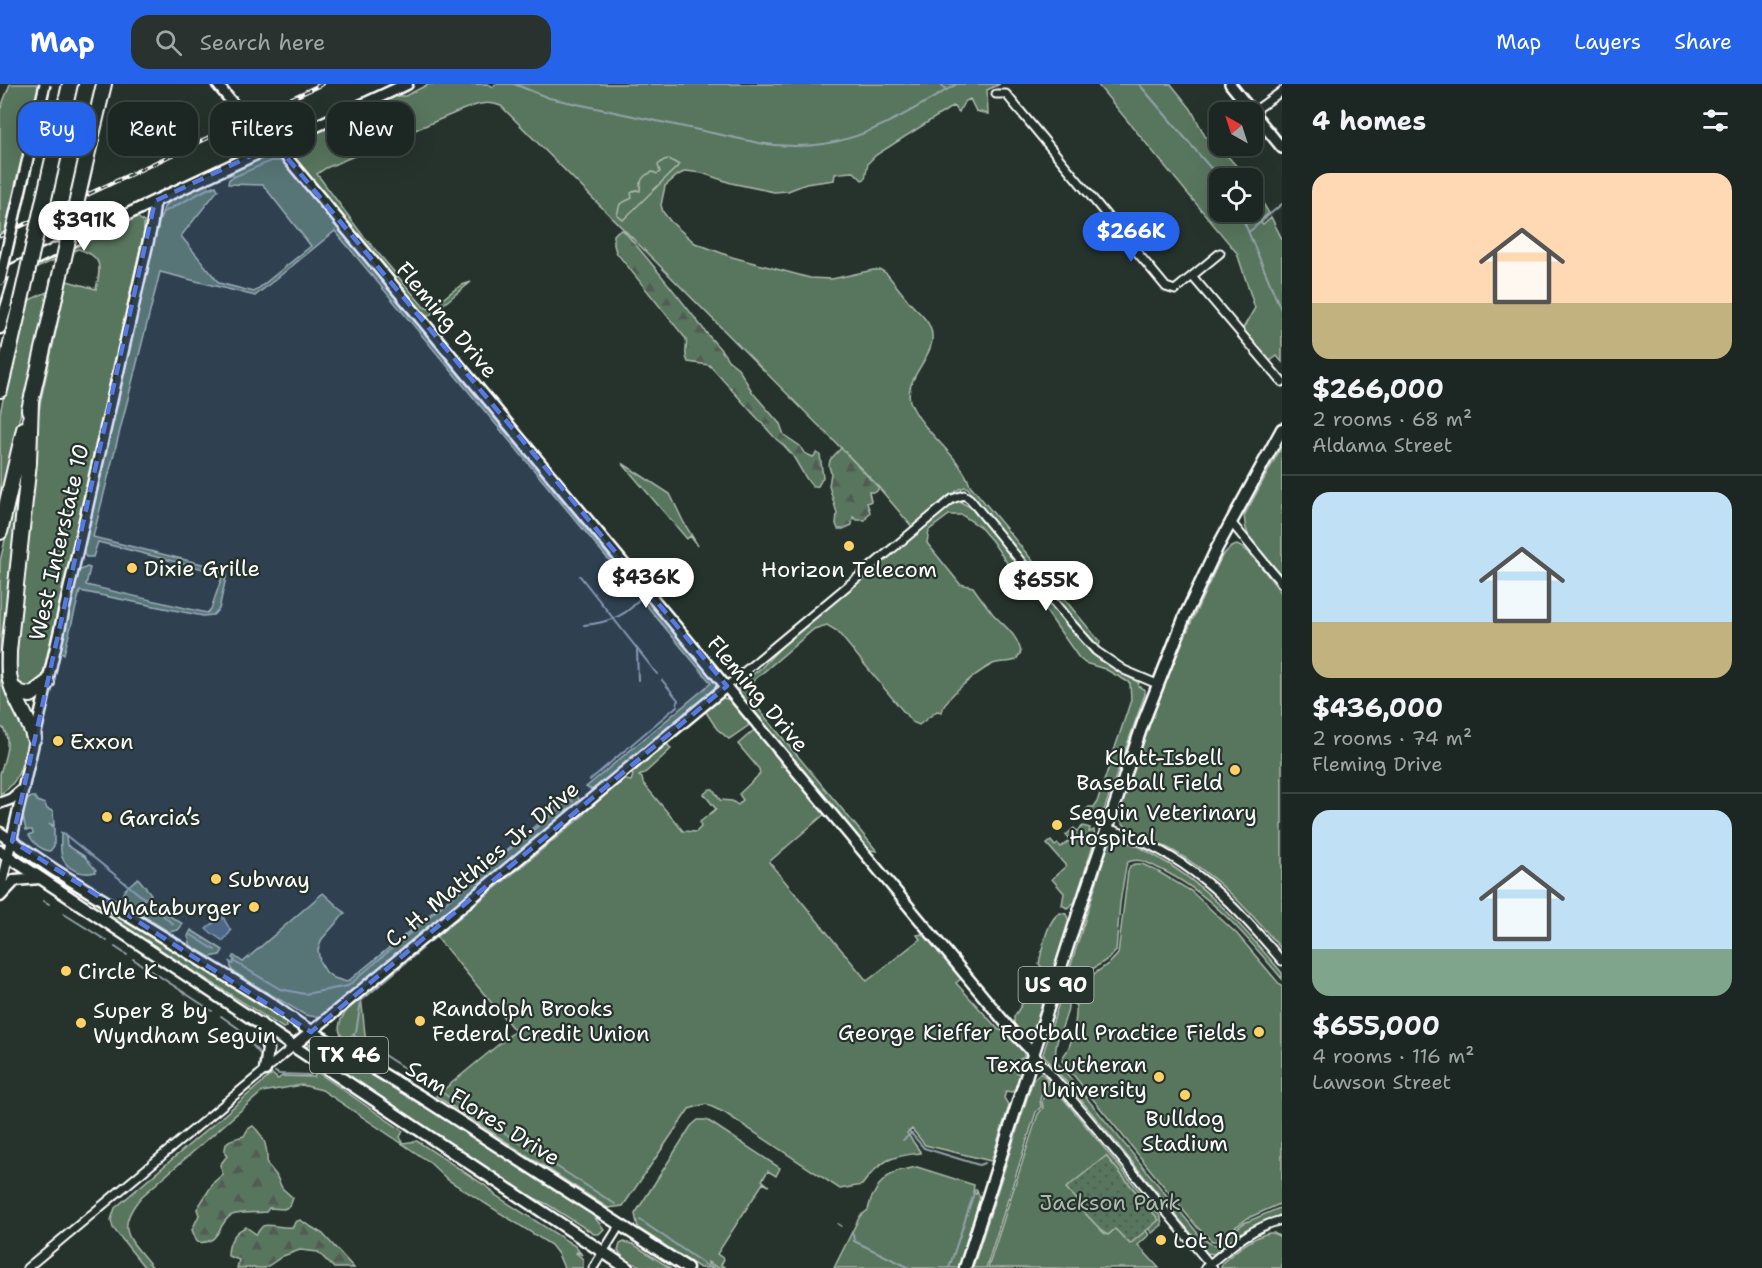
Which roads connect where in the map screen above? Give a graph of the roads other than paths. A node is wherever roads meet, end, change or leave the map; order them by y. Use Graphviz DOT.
graph roads {
  1 [pos="45,84"];
  2 [pos="70,84"];
  3 [pos="104,84"];
  4 [pos="217,84"];
  5 [pos="407,84"];
  6 [pos="1230,84"];
  7 [pos="1282,91"];
  8 [pos="996,94"];
  9 [pos="232,102"];
  10 [pos="1245,102"];
  11 [pos="1263,105"];
  12 [pos="1263,124"];
  13 [pos="315,126"];
  14 [pos="1282,148"];
  15 [pos="251,156"];
  16 [pos="286,156"];
  17 [pos="155,201"];
  18 [pos="1220,253"];
  19 [pos="18,268"];
  20 [pos="1192,276"];
  21 [pos="0,278"];
  22 [pos="0,328"];
  23 [pos="1282,382"];
  24 [pos="0,390"];
  25 [pos="31,401"];
  26 [pos="1282,429"];
  27 [pos="1230,521"];
  28 [pos="0,532"];
  29 [pos="1282,584"];
  30 [pos="47,683"];
  31 [pos="1157,684"];
  32 [pos="727,686"];
  33 [pos="12,687"];
  34 [pos="34,738"];
  35 [pos="24,788"];
  36 [pos="0,803"];
  37 [pos="1107,828"];
  38 [pos="0,833"];
  39 [pos="12,841"];
  40 [pos="4,854"];
  41 [pos="40,878"];
  42 [pos="0,890"];
  43 [pos="0,896"];
  44 [pos="1282,961"];
  45 [pos="261,1024"];
  46 [pos="311,1032"];
  47 [pos="294,1046"];
  48 [pos="1034,1054"];
  49 [pos="265,1070"];
  50 [pos="1282,1220"];
  51 [pos="620,1225"];
  52 [pos="603,1252"];
  53 [pos="1209,1267"];
  54 [pos="27,1268"];
  55 [pos="593,1268"];
  56 [pos="627,1268"];
  57 [pos="687,1268"];
  58 [pos="965,1268"];
  1 -- 21 [label="street, bridge"];
  2 -- 24 [label="highway, bridge"];
  3 -- 25 [label="highway, bridge"];
  4 -- 9 [label="street, Fleming Drive"];
  5 -- 13 [label="main road"];
  6 -- 10 [label="street"];
  7 -- 11 [label="street"];
  8 -- 20 [label="street"];
  12 -- 14 [label="street"];
  15 -- 17 [label="main road"];
  16 -- 32 [label="street, Fleming Drive"];
  17 -- 19 [label="main road"];
  17 -- 30 [label="street, West Interstate 10"];
  18 -- 20 [label="street"];
  19 -- 21 [label="main road"];
  19 -- 22 [label="main road"];
  20 -- 23 [label="street"];
  25 -- 28 [label="highway"];
  25 -- 33 [label="highway"];
  26 -- 27 [label="main road, US 90"];
  27 -- 29 [label="street"];
  27 -- 31 [label="main road, US 90"];
  30 -- 33 [label="highway"];
  30 -- 34 [label="street, West Interstate 10"];
  31 -- 32 [label="street, C. H. Matthies Jr. Drive"];
  31 -- 37 [label="main road, US 90"];
  32 -- 46 [label="street, C. H. Matthies Jr. Drive"];
  32 -- 48 [label="street, Fleming Drive"];
  33 -- 34 [label="highway"];
  34 -- 35 [label="street, West Interstate 10"];
  35 -- 36 [label="street"];
  35 -- 39 [label="street, West Interstate 10"];
  37 -- 44 [label="street"];
  37 -- 48 [label="main road, US 90"];
  38 -- 39 [label="main road, TX 46"];
  39 -- 40 [label="street, West Interstate 10"];
  39 -- 46 [label="main road, Sam Flores Drive / TX 46"];
  40 -- 41 [label="main road, TX 46"];
  40 -- 42 [label="street, West Interstate 10"];
  41 -- 43 [label="main road"];
  41 -- 45 [label="main road, TX 46"];
  45 -- 47 [label="main road, TX 46"];
  45 -- 49 [label="main road"];
  46 -- 47 [label="street, C. H. Matthies Jr. Drive"];
  46 -- 51 [label="main road, Sam Flores Drive / TX 46"];
  47 -- 49 [label="street, C. H. Matthies Jr. Drive"];
  47 -- 52 [label="main road, TX 46"];
  48 -- 53 [label="street, Fleming Drive"];
  48 -- 58 [label="main road, US 90"];
  49 -- 54 [label="street, C. H. Matthies Jr. Drive"];
  50 -- 53 [label="street"];
  51 -- 52 [label="street"];
  51 -- 57 [label="main road, Sam Flores Drive / TX 46"];
  52 -- 55 [label="street"];
  52 -- 56 [label="main road, TX 46"];
}
